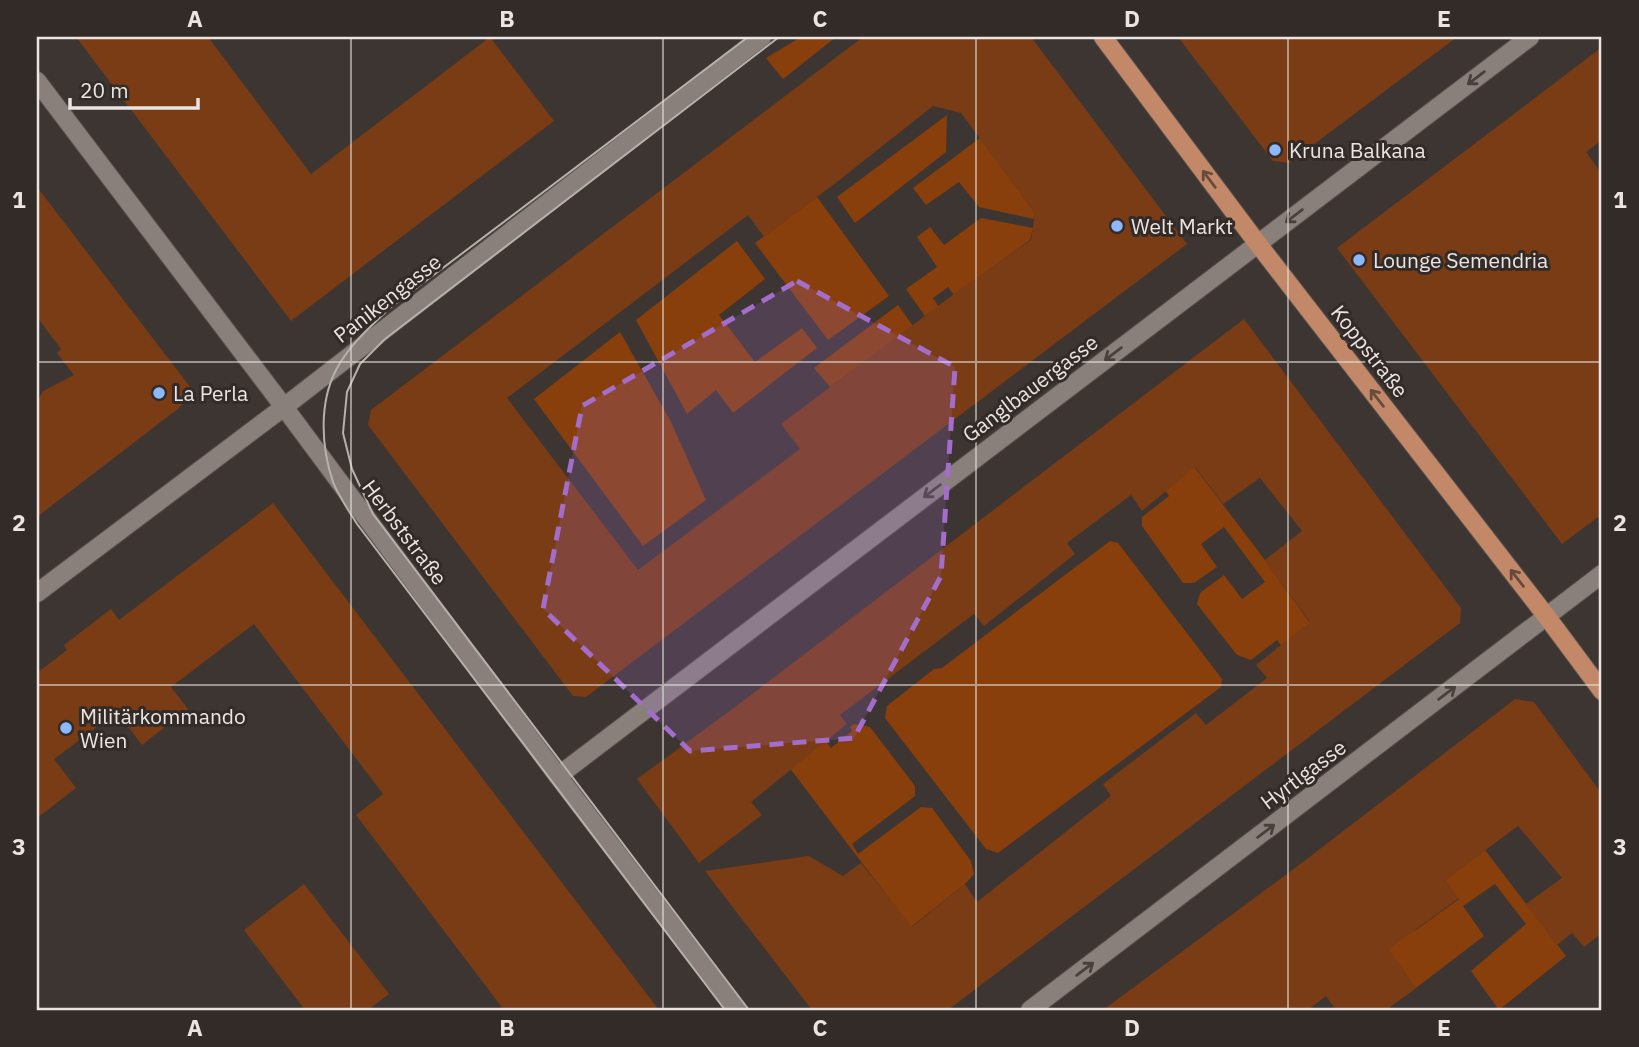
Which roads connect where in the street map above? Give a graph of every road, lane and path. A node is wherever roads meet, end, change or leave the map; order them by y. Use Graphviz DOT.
graph roads {
  1 [pos="762,37"];
  2 [pos="1103,37"];
  3 [pos="1530,37"];
  4 [pos="37,81"];
  5 [pos="1258,244"];
  6 [pos="284,407"];
  7 [pos="1602,574"];
  8 [pos="37,593"];
  9 [pos="1547,617"];
  10 [pos="1602,691"];
  11 [pos="558,776"];
  12 [pos="737,1010"];
  13 [pos="1030,1010"];
  1 -- 6 [label="street, Panikengasse"];
  5 -- 2 [label="main road, Koppstraße, one-way"];
  3 -- 5 [label="street, Ganglbauergasse, one-way"];
  4 -- 6 [label="street, Herbststraße"];
  9 -- 5 [label="main road, Koppstraße, one-way"];
  5 -- 11 [label="street, Ganglbauergasse, one-way"];
  6 -- 8 [label="street, Panikengasse"];
  6 -- 11 [label="street, Herbststraße"];
  7 -- 9 [label="street, Hyrtlgasse"];
  9 -- 10 [label="main road, Koppstraße"];
  13 -- 9 [label="street, Hyrtlgasse, one-way"];
  11 -- 12 [label="street, Herbststraße"];
}
